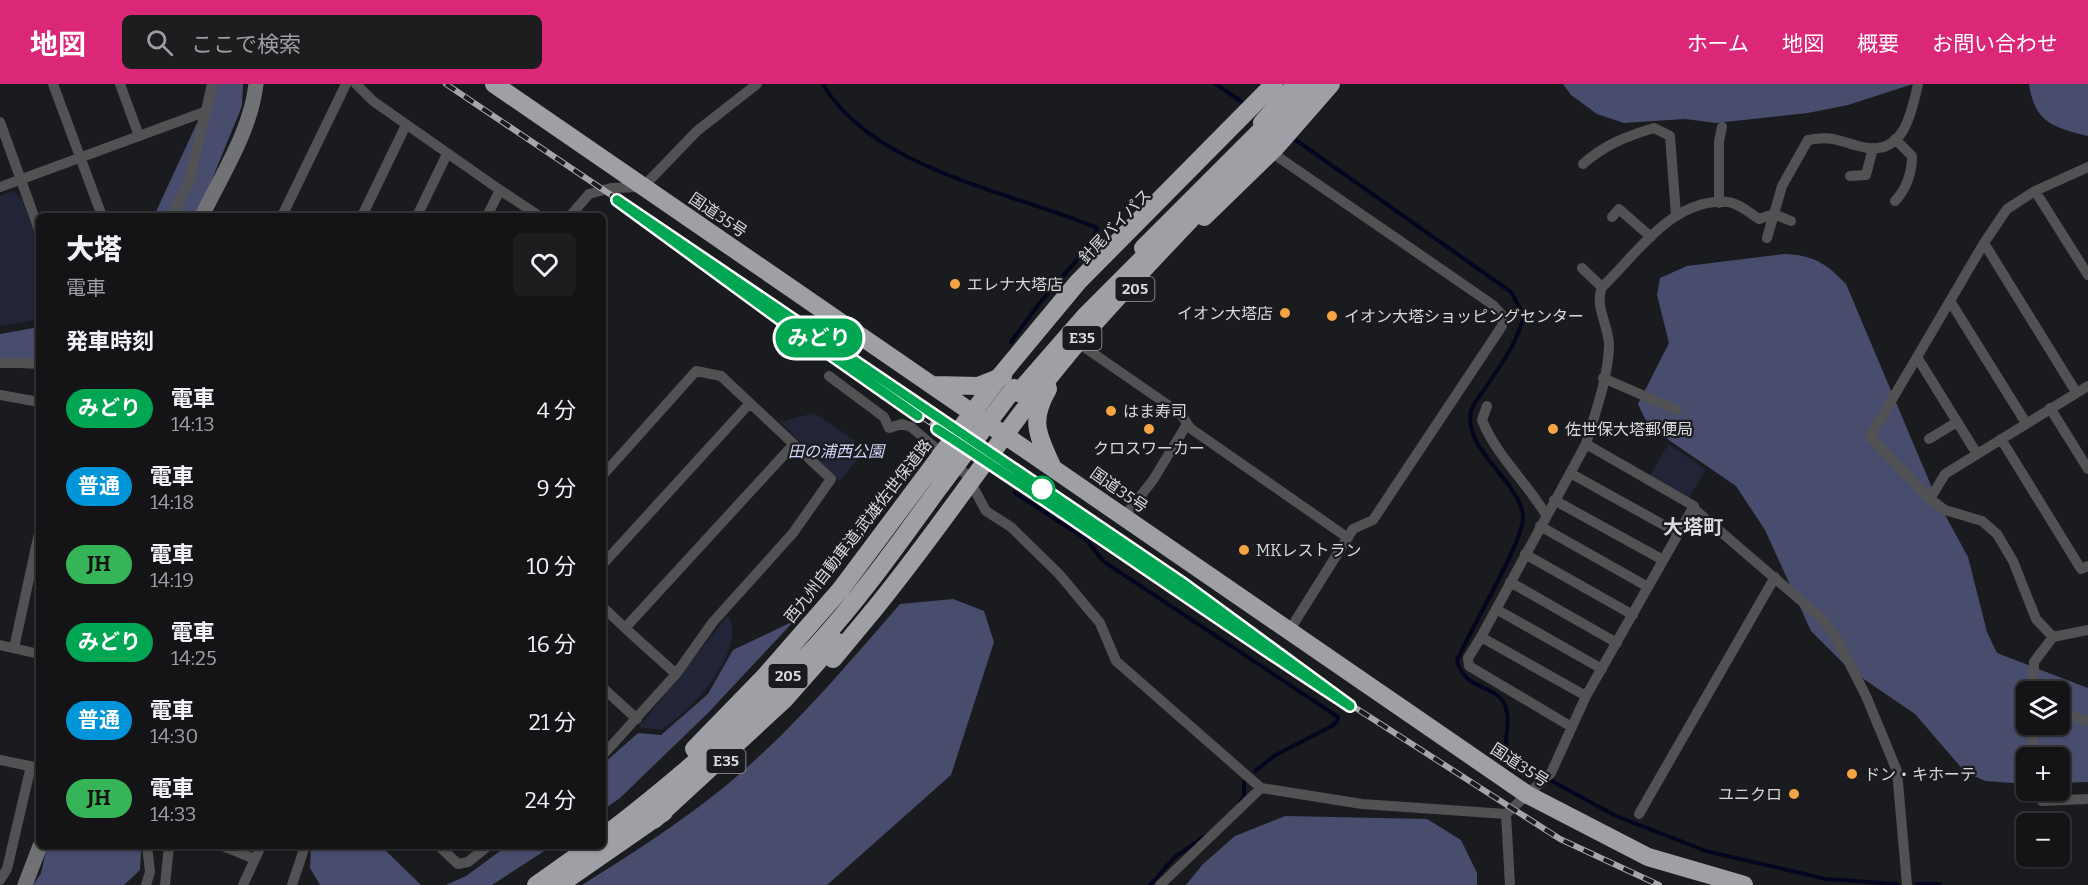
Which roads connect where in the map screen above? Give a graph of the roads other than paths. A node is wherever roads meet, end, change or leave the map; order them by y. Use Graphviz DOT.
graph roads {
  1 [pos="53,84"];
  2 [pos="120,84"];
  3 [pos="212,84"];
  4 [pos="256,84"];
  5 [pos="346,84"];
  6 [pos="356,84"];
  7 [pos="494,84"];
  8 [pos="757,84"];
  9 [pos="1274,84"];
  10 [pos="1284,84"];
  11 [pos="1296,84"];
  12 [pos="1305,84"];
  13 [pos="1314,84"];
  14 [pos="1319,84"];
  15 [pos="1331,84"];
  16 [pos="1918,84"];
  17 [pos="207,111"];
  18 [pos="1277,118"];
  19 [pos="0,122"];
  20 [pos="406,125"];
  21 [pos="1722,127"];
  22 [pos="138,135"];
  23 [pos="1261,139"];
  24 [pos="1895,139"];
  25 [pos="1873,148"];
  26 [pos="447,154"];
  27 [pos="80,157"];
  28 [pos="1582,164"];
  29 [pos="2088,167"];
  30 [pos="1850,176"];
  31 [pos="21,179"];
  32 [pos="0,187"];
  33 [pos="643,187"];
  34 [pos="500,190"];
  35 [pos="2035,190"];
  36 [pos="1895,201"];
  37 [pos="1719,203"];
  38 [pos="1618,210"];
  39 [pos="101,213"];
  40 [pos="173,213"];
  41 [pos="203,213"];
  42 [pos="283,213"];
  43 [pos="363,213"];
  44 [pos="418,213"];
  45 [pos="488,213"];
  46 [pos="534,213"];
  47 [pos="573,213"];
  48 [pos="1774,213"];
  49 [pos="1676,214"];
  50 [pos="1791,221"];
  51 [pos="36,222"];
  52 [pos="1651,237"];
  53 [pos="1767,238"];
  54 [pos="1984,243"];
  55 [pos="1582,268"];
  56 [pos="2088,275"];
  57 [pos="1602,287"];
  58 [pos="1950,301"];
  59 [pos="1084,346"];
  60 [pos="1917,357"];
  61 [pos="0,363"];
  62 [pos="36,363"];
  63 [pos="1018,365"];
  64 [pos="829,375"];
  65 [pos="1603,378"];
  66 [pos="932,385"];
  67 [pos="2088,386"];
  68 [pos="1048,388"];
  69 [pos="1016,391"];
  70 [pos="2076,392"];
  71 [pos="1,399"];
  72 [pos="36,402"];
  73 [pos="750,403"];
  74 [pos="1487,406"];
  75 [pos="2050,408"];
  76 [pos="1677,410"];
  77 [pos="1957,422"];
  78 [pos="2026,423"];
  79 [pos="1187,424"];
  80 [pos="995,428"];
  81 [pos="1929,439"];
  82 [pos="2001,439"];
  83 [pos="794,444"];
  84 [pos="1586,444"];
  85 [pos="1977,454"];
  86 [pos="1053,468"];
  87 [pos="2088,469"];
  88 [pos="606,472"];
  89 [pos="1570,473"];
  90 [pos="944,487"];
  91 [pos="1930,499"];
  92 [pos="1554,500"];
  93 [pos="1693,508"];
  94 [pos="1546,515"];
  95 [pos="1124,517"];
  96 [pos="1540,526"];
  97 [pos="1678,533"];
  98 [pos="1348,538"];
  99 [pos="36,547"];
  100 [pos="1525,554"];
  101 [pos="1663,560"];
  102 [pos="606,561"];
  103 [pos="2088,566"];
  104 [pos="1775,577"];
  105 [pos="1510,582"];
  106 [pos="1648,587"];
  107 [pos="1496,609"];
  108 [pos="606,610"];
  109 [pos="1633,615"];
  110 [pos="625,628"];
  111 [pos="2088,630"];
  112 [pos="1289,631"];
  113 [pos="1481,637"];
  114 [pos="2053,637"];
  115 [pos="1617,643"];
  116 [pos="0,645"];
  117 [pos="14,648"];
  118 [pos="36,653"];
  119 [pos="1602,669"];
  120 [pos="676,674"];
  121 [pos="2033,681"];
  122 [pos="606,691"];
  123 [pos="1586,696"];
  124 [pos="2070,716"];
  125 [pos="637,719"];
  126 [pos="2088,721"];
  127 [pos="1570,726"];
  128 [pos="606,752"];
  129 [pos="0,760"];
  130 [pos="35,767"];
  131 [pos="1261,788"];
  132 [pos="1535,790"];
  133 [pos="2088,799"];
  134 [pos="2070,800"];
  135 [pos="1506,814"];
  136 [pos="1639,814"];
  137 [pos="654,820"];
  138 [pos="606,826"];
  139 [pos="606,835"];
  140 [pos="39,849"];
  141 [pos="147,849"];
  142 [pos="169,849"];
  143 [pos="230,849"];
  144 [pos="260,849"];
  145 [pos="303,849"];
  146 [pos="443,849"];
  147 [pos="484,849"];
  148 [pos="577,849"];
  149 [pos="587,849"];
  150 [pos="255,859"];
  151 [pos="3,880"];
  152 [pos="25,885"];
  153 [pos="146,885"];
  154 [pos="165,885"];
  155 [pos="243,885"];
  156 [pos="292,885"];
  157 [pos="526,885"];
  158 [pos="536,885"];
  159 [pos="559,885"];
  160 [pos="1160,885"];
  161 [pos="1510,885"];
  162 [pos="1744,885"];
  163 [pos="1907,885"];
  1 -- 27 [label="street"];
  2 -- 22 [label="street"];
  3 -- 17 [label="street"];
  4 -- 41 [label="street"];
  5 -- 42 [label="street"];
  6 -- 20 [label="street"];
  7 -- 33 [label="highway, 国道35号"];
  8 -- 33 [label="street"];
  9 -- 138 [label="highway, 西九州自動車道;武雄佐世保道路 / E35, bridge"];
  10 -- 18 [label="highway, 針尾バイパス / 205"];
  11 -- 18 [label="highway"];
  12 -- 18 [label="highway, 205"];
  13 -- 137 [label="highway, E35, bridge"];
  14 -- 18 [label="highway"];
  15 -- 18 [label="highway, 針尾バイパス / 205"];
  16 -- 24 [label="street"];
  17 -- 22 [label="street"];
  17 -- 40 [label="street"];
  18 -- 23 [label="highway, bridge"];
  18 -- 23 [label="highway, 針尾バイパス / 205"];
  19 -- 31 [label="street"];
  20 -- 26 [label="street"];
  20 -- 43 [label="street"];
  21 -- 37 [label="street"];
  22 -- 27 [label="street"];
  23 -- 59 [label="highway, 針尾バイパス / 205"];
  23 -- 63 [label="highway, 針尾バイパス / 205"];
  23 -- 69 [label="highway"];
  23 -- 69 [label="highway, 205"];
  23 -- 98 [label="street"];
  24 -- 25 [label="street"];
  24 -- 36 [label="street"];
  25 -- 30 [label="street"];
  25 -- 48 [label="street"];
  26 -- 34 [label="street"];
  26 -- 44 [label="street"];
  27 -- 31 [label="street"];
  27 -- 39 [label="street"];
  28 -- 49 [label="street"];
  29 -- 35 [label="street"];
  31 -- 32 [label="street"];
  31 -- 51 [label="street"];
  33 -- 47 [label="street"];
  33 -- 66 [label="highway, 国道35号"];
  34 -- 45 [label="street"];
  34 -- 46 [label="street"];
  35 -- 54 [label="street"];
  35 -- 56 [label="street"];
  37 -- 48 [label="street"];
  37 -- 49 [label="street"];
  38 -- 52 [label="street"];
  48 -- 50 [label="street"];
  48 -- 53 [label="street"];
  49 -- 52 [label="street"];
  52 -- 57 [label="street"];
  54 -- 58 [label="street"];
  54 -- 70 [label="street"];
  55 -- 57 [label="street"];
  57 -- 65 [label="street"];
  58 -- 60 [label="street"];
  58 -- 78 [label="street"];
  59 -- 68 [label="highway, 針尾バイパス / 205"];
  59 -- 79 [label="street"];
  60 -- 77 [label="street"];
  60 -- 91 [label="street"];
  61 -- 62 [label="street"];
  63 -- 66 [label="highway"];
  63 -- 80 [label="highway, 針尾バイパス / 205"];
  64 -- 131 [label="street"];
  65 -- 76 [label="street"];
  65 -- 84 [label="street"];
  66 -- 80 [label="highway, 国道35号"];
  67 -- 70 [label="street"];
  68 -- 80 [label="highway, 針尾バイパス / 205"];
  68 -- 86 [label="highway"];
  69 -- 90 [label="highway, 205, bridge"];
  70 -- 75 [label="street"];
  71 -- 72 [label="street"];
  73 -- 83 [label="street"];
  73 -- 88 [label="street"];
  73 -- 102 [label="street"];
  74 -- 94 [label="street"];
  75 -- 78 [label="street"];
  75 -- 87 [label="street"];
  77 -- 81 [label="street"];
  77 -- 85 [label="street"];
  78 -- 82 [label="street"];
  79 -- 95 [label="street"];
  79 -- 98 [label="street"];
  80 -- 86 [label="highway, 国道35号"];
  82 -- 85 [label="street"];
  82 -- 103 [label="street"];
  83 -- 110 [label="street"];
  83 -- 120 [label="street"];
  84 -- 89 [label="street"];
  84 -- 93 [label="street"];
  85 -- 91 [label="street"];
  86 -- 95 [label="highway, 国道35号"];
  89 -- 92 [label="street"];
  89 -- 97 [label="street"];
  90 -- 137 [label="highway"];
  90 -- 139 [label="highway, 205"];
  91 -- 114 [label="street"];
  92 -- 94 [label="street"];
  92 -- 101 [label="street"];
  93 -- 97 [label="street"];
  93 -- 104 [label="street"];
  94 -- 96 [label="street"];
  95 -- 112 [label="highway, 国道35号"];
  96 -- 100 [label="street"];
  96 -- 106 [label="street"];
  97 -- 101 [label="street"];
  98 -- 112 [label="street"];
  99 -- 117 [label="street"];
  100 -- 105 [label="street"];
  100 -- 109 [label="street"];
  101 -- 106 [label="street"];
  104 -- 136 [label="street"];
  104 -- 163 [label="street"];
  105 -- 107 [label="street"];
  105 -- 115 [label="street"];
  106 -- 109 [label="street"];
  107 -- 113 [label="street"];
  107 -- 119 [label="street"];
  108 -- 110 [label="street"];
  109 -- 115 [label="street"];
  110 -- 120 [label="street"];
  111 -- 114 [label="street"];
  112 -- 132 [label="highway, 国道35号"];
  113 -- 123 [label="street"];
  113 -- 127 [label="street"];
  114 -- 121 [label="street"];
  115 -- 119 [label="street"];
  116 -- 117 [label="street"];
  117 -- 118 [label="street"];
  119 -- 123 [label="street"];
  120 -- 125 [label="street"];
  122 -- 125 [label="street"];
  123 -- 127 [label="street"];
  124 -- 126 [label="street"];
  125 -- 128 [label="street"];
  127 -- 132 [label="street"];
  129 -- 130 [label="street"];
  130 -- 151 [label="street"];
  131 -- 135 [label="street"];
  131 -- 160 [label="street"];
  132 -- 135 [label="street"];
  132 -- 162 [label="highway, 国道35号"];
  133 -- 134 [label="street"];
  135 -- 161 [label="street"];
  137 -- 159 [label="highway, E35"];
  140 -- 152 [label="street"];
  141 -- 153 [label="street"];
  142 -- 154 [label="street"];
  143 -- 150 [label="street"];
  144 -- 150 [label="street"];
  145 -- 156 [label="street"];
  146 -- 147 [label="street"];
  148 -- 157 [label="highway"];
  149 -- 158 [label="highway"];
  150 -- 155 [label="street"];
}
